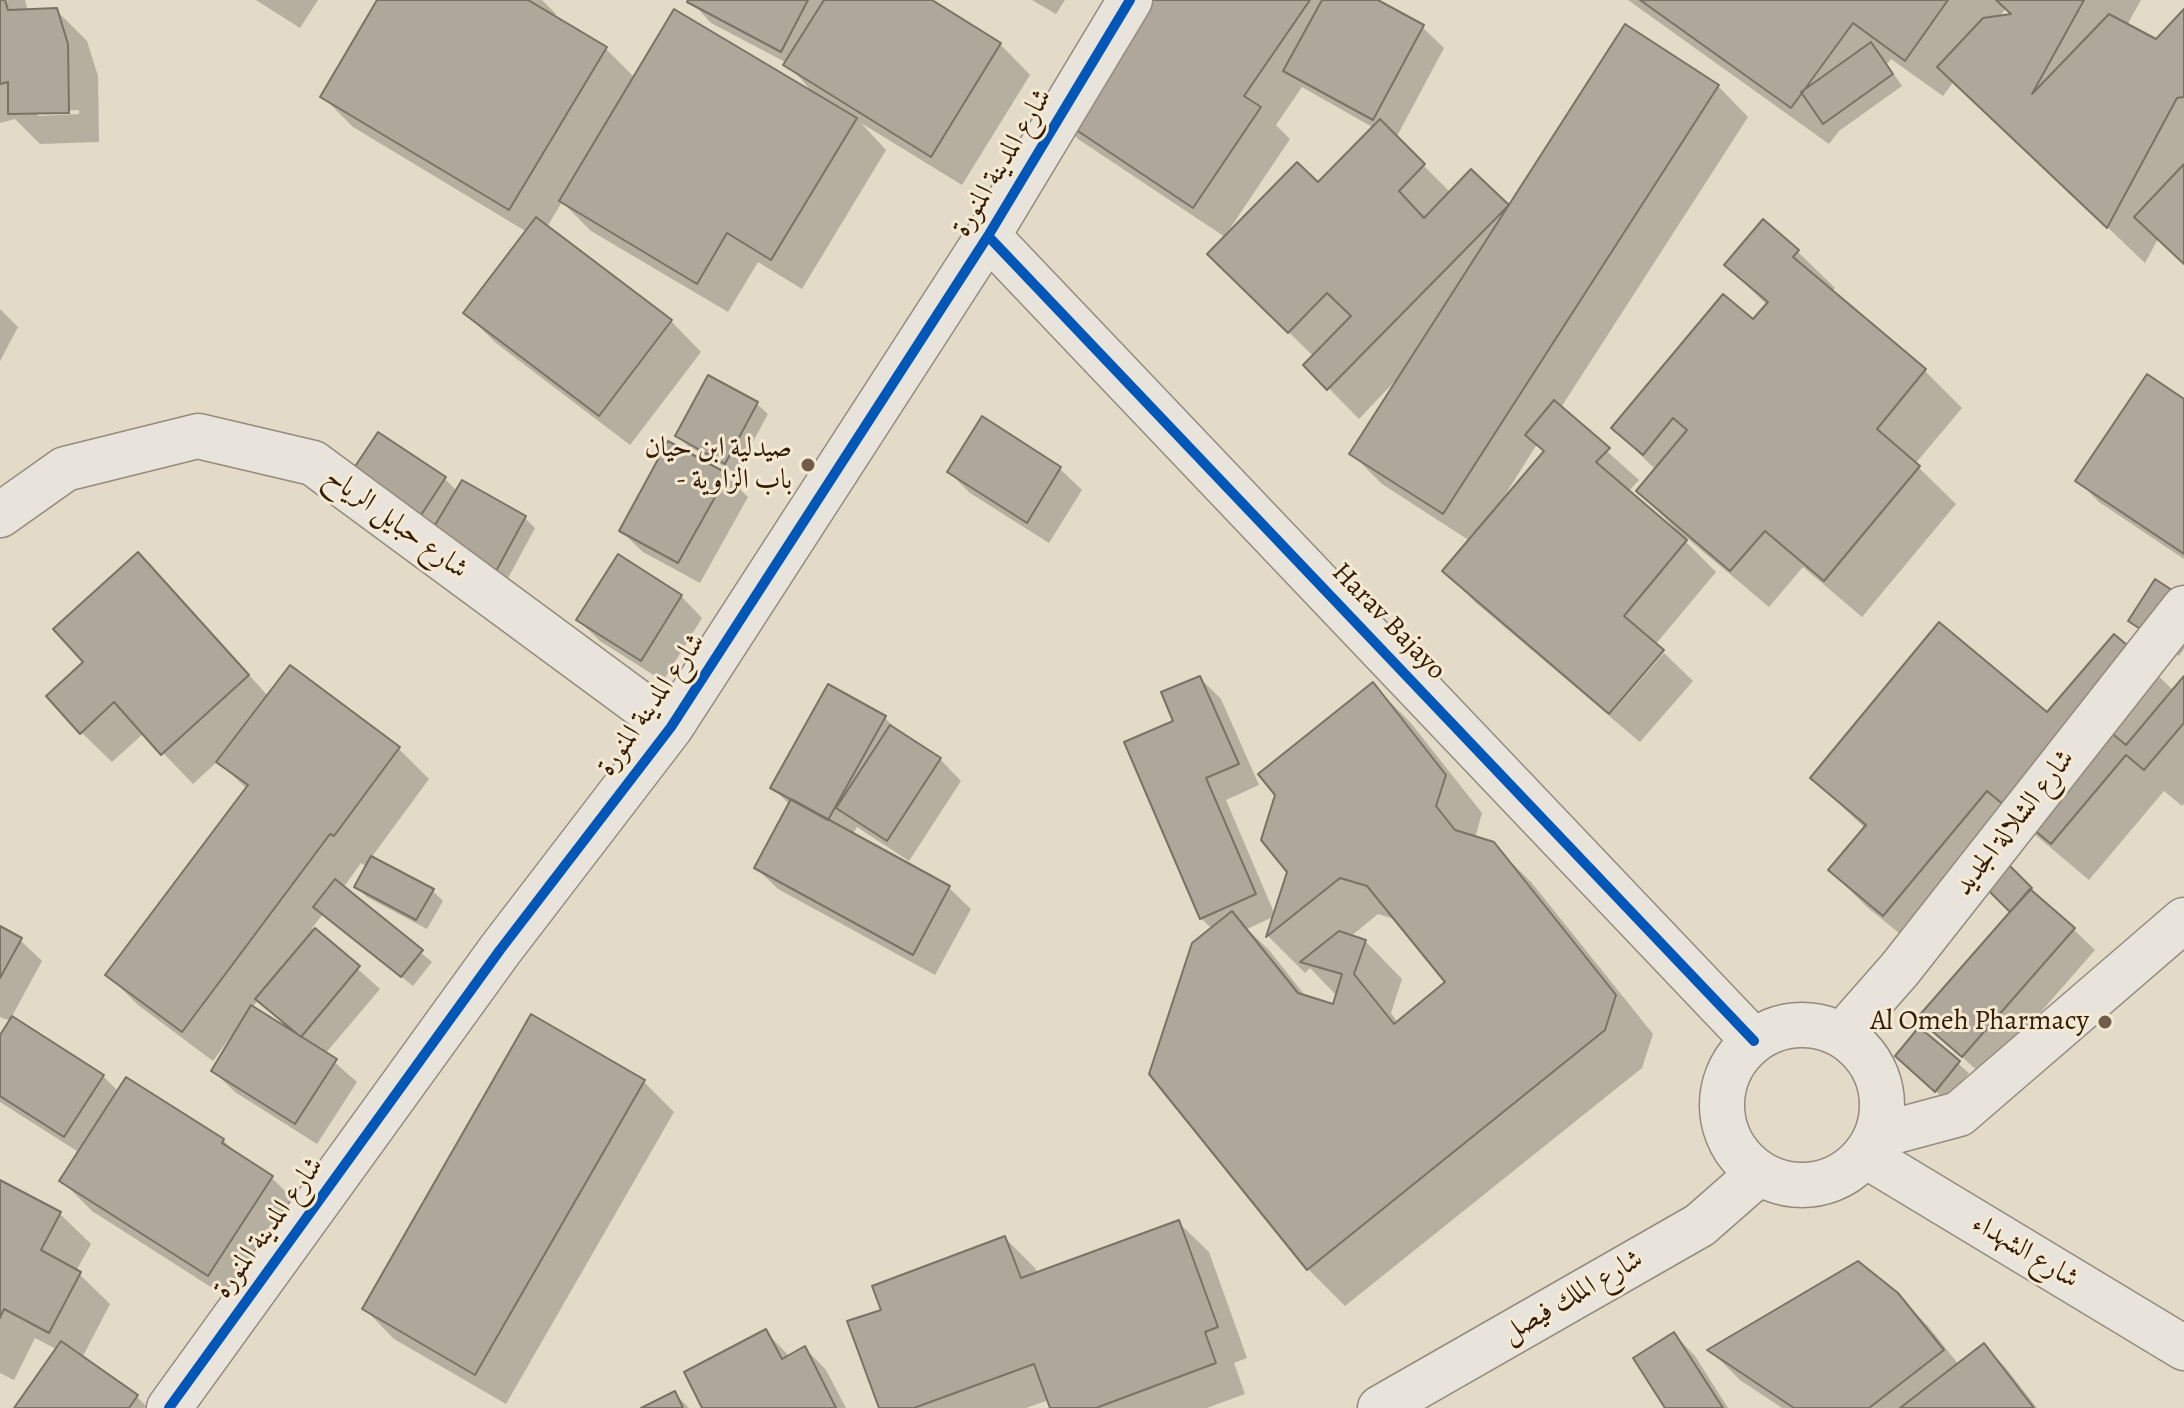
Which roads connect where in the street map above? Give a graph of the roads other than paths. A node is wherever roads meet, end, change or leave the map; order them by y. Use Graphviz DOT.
graph roads {
  1 [pos="1130,0"];
  2 [pos="988,236"];
  3 [pos="0,515"];
  4 [pos="2184,608"];
  5 [pos="671,727"];
  6 [pos="2184,920"];
  7 [pos="1842,1035"];
  8 [pos="1754,1041"];
  9 [pos="1871,1146"];
  10 [pos="1758,1174"];
  11 [pos="2184,1348"];
  12 [pos="169,1408"];
  13 [pos="1380,1408"];
  1 -- 2 [label="street, شارع المدينة المنورة"];
  2 -- 5 [label="street, شارع المدينة المنورة"];
  2 -- 8 [label="street, Harav Bajayo"];
  3 -- 5 [label="street, شارع حبايل الرياح"];
  4 -- 7 [label="street, شارع الشلالة الجديد"];
  5 -- 12 [label="street, شارع المدينة المنورة"];
  6 -- 9 [label="street"];
  7 -- 8 [label="street"];
  7 -- 9 [label="street"];
  8 -- 10 [label="street"];
  9 -- 10 [label="street"];
  9 -- 11 [label="street, شارع الشهداء"];
  10 -- 13 [label="street, شارع الملك فيصل"];
}
